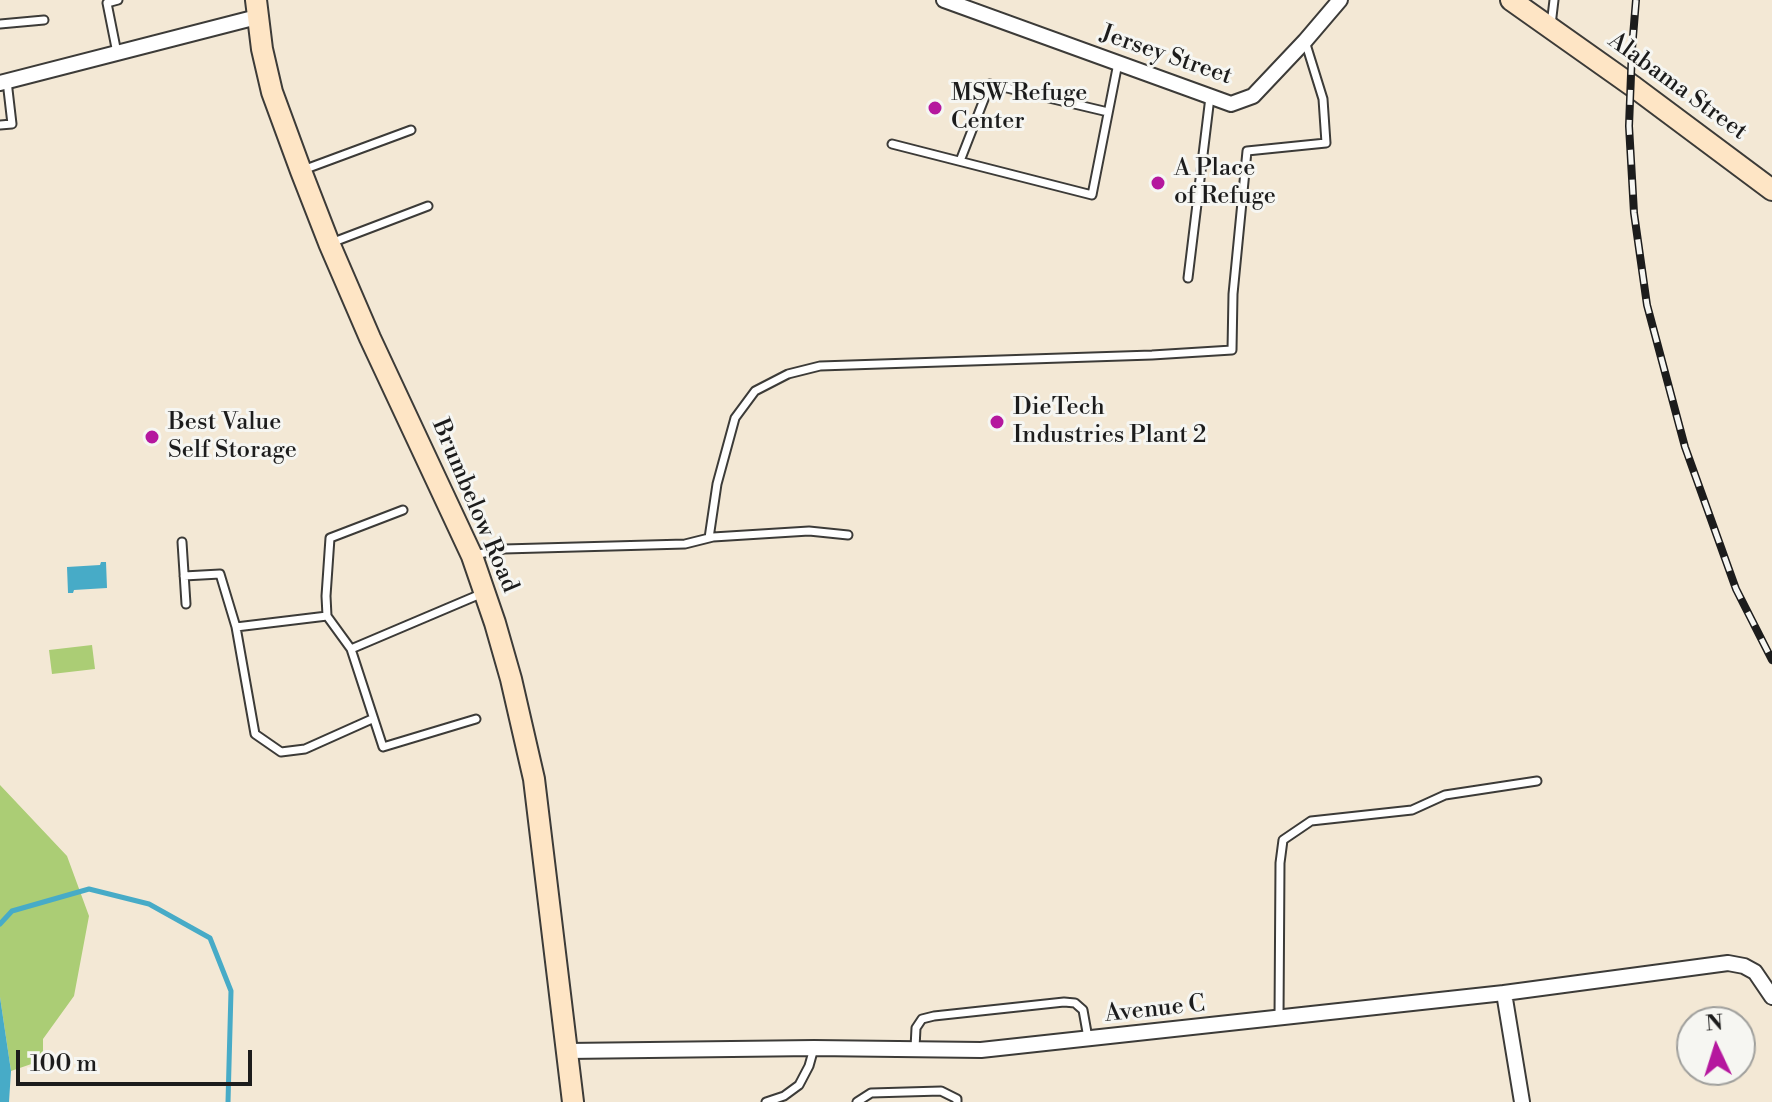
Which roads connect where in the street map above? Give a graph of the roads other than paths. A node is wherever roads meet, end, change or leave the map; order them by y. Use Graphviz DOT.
graph roads {
  1 [pos="118,0"];
  2 [pos="944,0"];
  3 [pos="1340,0"];
  4 [pos="1511,0"];
  5 [pos="1554,0"];
  6 [pos="257,9"];
  7 [pos="44,20"];
  8 [pos="0,24"];
  9 [pos="1550,28"];
  10 [pos="1305,41"];
  11 [pos="117,53"];
  12 [pos="1118,63"];
  13 [pos="4,82"];
  14 [pos="1210,97"];
  15 [pos="1108,112"];
  16 [pos="0,125"];
  17 [pos="411,130"];
  18 [pos="892,144"];
  19 [pos="960,161"];
  20 [pos="301,171"];
  21 [pos="1772,190"];
  22 [pos="428,206"];
  23 [pos="329,243"];
  24 [pos="1188,278"];
  25 [pos="403,510"];
  26 [pos="848,535"];
  27 [pos="709,538"];
  28 [pos="182,542"];
  29 [pos="472,556"];
  30 [pos="184,576"];
  31 [pos="485,593"];
  32 [pos="186,604"];
  33 [pos="327,616"];
  34 [pos="236,627"];
  35 [pos="351,649"];
  36 [pos="372,719"];
  37 [pos="476,719"];
  38 [pos="1537,781"];
  39 [pos="1504,993"];
  40 [pos="1772,997"];
  41 [pos="1279,1018"];
  42 [pos="1089,1039"];
  43 [pos="814,1048"];
  44 [pos="915,1050"];
  45 [pos="567,1051"];
  46 [pos="573,1102"];
  47 [pos="766,1102"];
  48 [pos="857,1102"];
  49 [pos="957,1102"];
  50 [pos="1522,1102"];
  1 -- 11 [label="lane"];
  2 -- 12 [label="street, Jersey Street"];
  3 -- 10 [label="street, Jersey Street"];
  4 -- 9 [label="street, Alabama Street"];
  5 -- 9 [label="lane"];
  6 -- 11 [label="street"];
  6 -- 20 [label="street, Brumbelow Road"];
  7 -- 8 [label="lane"];
  9 -- 21 [label="street, Alabama Street"];
  10 -- 14 [label="street, Jersey Street"];
  10 -- 27 [label="lane"];
  11 -- 13 [label="street"];
  12 -- 14 [label="street, Jersey Street"];
  12 -- 15 [label="lane"];
  13 -- 16 [label="lane"];
  14 -- 24 [label="lane"];
  15 -- 19 [label="lane"];
  15 -- 19 [label="lane"];
  17 -- 20 [label="lane"];
  18 -- 19 [label="lane"];
  20 -- 23 [label="street, Brumbelow Road"];
  22 -- 23 [label="lane"];
  23 -- 29 [label="street, Brumbelow Road"];
  25 -- 33 [label="lane"];
  26 -- 27 [label="lane"];
  27 -- 29 [label="lane"];
  28 -- 30 [label="lane"];
  29 -- 31 [label="street, Brumbelow Road"];
  30 -- 32 [label="lane"];
  30 -- 34 [label="lane"];
  31 -- 35 [label="lane"];
  31 -- 45 [label="street, Brumbelow Road"];
  33 -- 34 [label="lane"];
  33 -- 35 [label="lane"];
  34 -- 36 [label="lane"];
  35 -- 36 [label="lane"];
  36 -- 37 [label="lane"];
  38 -- 41 [label="lane"];
  39 -- 40 [label="street, Avenue C"];
  39 -- 41 [label="street, Avenue C"];
  39 -- 50 [label="street"];
  41 -- 42 [label="street, Avenue C"];
  42 -- 44 [label="street, Avenue C"];
  42 -- 44 [label="lane"];
  43 -- 44 [label="street, Avenue C"];
  43 -- 45 [label="street, Avenue C"];
  43 -- 47 [label="lane"];
  45 -- 46 [label="street, Brumbelow Road"];
  48 -- 49 [label="lane"];
}
